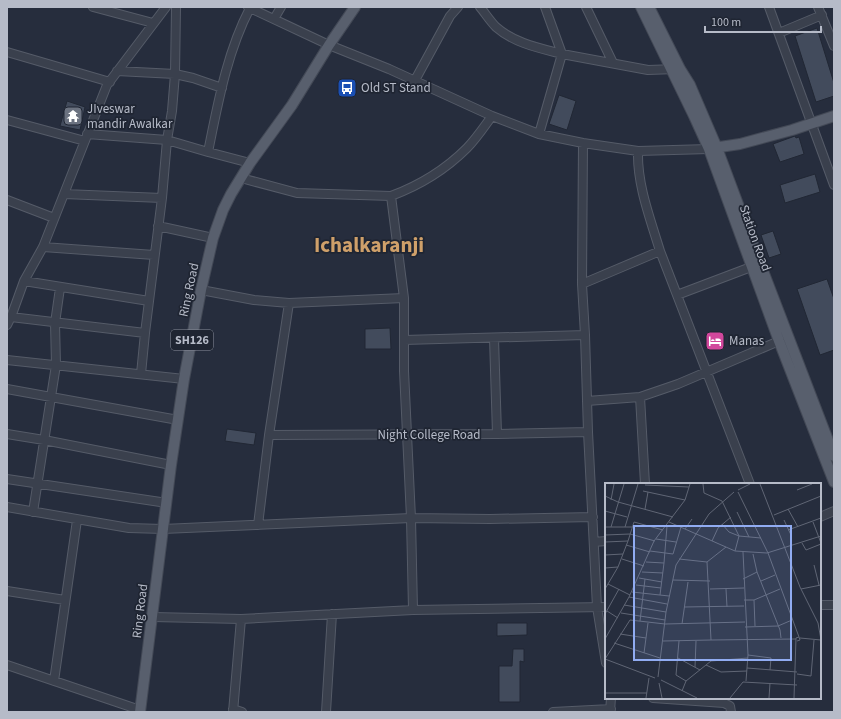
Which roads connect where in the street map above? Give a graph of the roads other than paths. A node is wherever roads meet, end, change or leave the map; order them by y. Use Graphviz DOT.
graph roads {
  1 [pos="94,7"];
  2 [pos="166,7"];
  3 [pos="176,7"];
  4 [pos="249,7"];
  5 [pos="281,7"];
  6 [pos="355,7"];
  7 [pos="458,7"];
  8 [pos="480,7"];
  9 [pos="545,7"];
  10 [pos="586,7"];
  11 [pos="641,7"];
  12 [pos="649,7"];
  13 [pos="769,7"];
  14 [pos="818,7"];
  15 [pos="822,15"];
  16 [pos="274,19"];
  17 [pos="834,21"];
  18 [pos="154,23"];
  19 [pos="826,24"];
  20 [pos="779,33"];
  21 [pos="329,45"];
  22 [pos="834,46"];
  23 [pos="7,52"];
  24 [pos="562,54"];
  25 [pos="613,63"];
  26 [pos="676,69"];
  27 [pos="117,71"];
  28 [pos="175,74"];
  29 [pos="110,82"];
  30 [pos="414,82"];
  31 [pos="222,88"];
  32 [pos="492,116"];
  33 [pos="834,116"];
  34 [pos="7,120"];
  35 [pos="812,124"];
  36 [pos="539,134"];
  37 [pos="86,138"];
  38 [pos="167,140"];
  39 [pos="583,143"];
  40 [pos="713,148"];
  41 [pos="638,151"];
  42 [pos="208,152"];
  43 [pos="250,163"];
  44 [pos="241,178"];
  45 [pos="834,185"];
  46 [pos="64,194"];
  47 [pos="391,196"];
  48 [pos="162,198"];
  49 [pos="7,200"];
  50 [pos="54,218"];
  51 [pos="158,226"];
  52 [pos="214,238"];
  53 [pos="43,248"];
  54 [pos="660,251"];
  55 [pos="154,255"];
  56 [pos="751,267"];
  57 [pos="24,281"];
  58 [pos="582,284"];
  59 [pos="60,288"];
  60 [pos="201,290"];
  61 [pos="677,295"];
  62 [pos="404,298"];
  63 [pos="149,301"];
  64 [pos="289,303"];
  65 [pos="9,321"];
  66 [pos="55,323"];
  67 [pos="145,333"];
  68 [pos="585,335"];
  69 [pos="494,338"];
  70 [pos="404,340"];
  71 [pos="779,341"];
  72 [pos="7,360"];
  73 [pos="56,365"];
  74 [pos="707,372"];
  75 [pos="141,374"];
  76 [pos="184,379"];
  77 [pos="7,389"];
  78 [pos="51,397"];
  79 [pos="640,397"];
  80 [pos="587,401"];
  81 [pos="178,420"];
  82 [pos="588,432"];
  83 [pos="7,434"];
  84 [pos="497,434"];
  85 [pos="269,435"];
  86 [pos="407,435"];
  87 [pos="44,440"];
  88 [pos="834,456"];
  89 [pos="171,465"];
  90 [pos="7,479"];
  91 [pos="834,482"];
  92 [pos="645,483"];
  93 [pos="750,483"];
  94 [pos="38,484"];
  95 [pos="166,503"];
  96 [pos="7,507"];
  97 [pos="834,511"];
  98 [pos="33,512"];
  99 [pos="593,517"];
  100 [pos="821,517"];
  101 [pos="411,518"];
  102 [pos="77,520"];
  103 [pos="258,525"];
  104 [pos="163,529"];
  105 [pos="605,541"];
  106 [pos="594,542"];
  107 [pos="7,591"];
  108 [pos="65,600"];
  109 [pos="821,605"];
  110 [pos="834,605"];
  111 [pos="602,607"];
  112 [pos="414,610"];
  113 [pos="332,614"];
  114 [pos="153,617"];
  115 [pos="241,619"];
  116 [pos="605,649"];
  117 [pos="7,665"];
  118 [pos="54,681"];
  119 [pos="611,699"];
  120 [pos="667,699"];
  121 [pos="233,710"];
  122 [pos="611,710"];
  123 [pos="140,711"];
  124 [pos="242,712"];
  125 [pos="326,712"];
  126 [pos="553,712"];
  127 [pos="731,712"];
  1 -- 18 [label="street"];
  2 -- 18 [label="street"];
  3 -- 28 [label="street"];
  4 -- 16 [label="street"];
  4 -- 31 [label="street"];
  5 -- 16 [label="street"];
  6 -- 21 [label="main road, Ring Road / SH126"];
  7 -- 30 [label="street"];
  8 -- 24 [label="street"];
  9 -- 24 [label="street"];
  10 -- 25 [label="street"];
  11 -- 26 [label="main road, Station Road"];
  12 -- 26 [label="main road, Station Road"];
  13 -- 20 [label="street"];
  14 -- 15 [label="street"];
  15 -- 19 [label="street"];
  15 -- 20 [label="street"];
  16 -- 21 [label="street"];
  17 -- 19 [label="street"];
  18 -- 27 [label="street"];
  19 -- 22 [label="street"];
  20 -- 35 [label="street"];
  21 -- 30 [label="street"];
  21 -- 43 [label="main road, Ring Road / SH126"];
  23 -- 29 [label="street"];
  24 -- 25 [label="street"];
  24 -- 36 [label="street"];
  25 -- 26 [label="street"];
  26 -- 40 [label="main road, Station Road"];
  27 -- 28 [label="street"];
  27 -- 29 [label="street"];
  28 -- 31 [label="street"];
  28 -- 38 [label="street"];
  29 -- 37 [label="street"];
  30 -- 32 [label="street"];
  31 -- 42 [label="street"];
  32 -- 36 [label="street"];
  32 -- 47 [label="street"];
  33 -- 35 [label="main road"];
  34 -- 37 [label="street"];
  35 -- 40 [label="main road"];
  35 -- 45 [label="street"];
  36 -- 39 [label="street"];
  37 -- 38 [label="street"];
  37 -- 46 [label="street"];
  38 -- 42 [label="street"];
  38 -- 48 [label="street"];
  39 -- 41 [label="street"];
  39 -- 58 [label="street"];
  40 -- 41 [label="street"];
  40 -- 56 [label="main road, Station Road"];
  40 -- 88 [label="main road, Station Road"];
  41 -- 54 [label="street"];
  42 -- 43 [label="street"];
  43 -- 44 [label="main road, Ring Road / SH126"];
  44 -- 47 [label="street"];
  44 -- 52 [label="main road, Ring Road / SH126"];
  46 -- 48 [label="street"];
  46 -- 50 [label="street"];
  47 -- 62 [label="street"];
  48 -- 51 [label="street"];
  49 -- 50 [label="street"];
  50 -- 53 [label="street"];
  51 -- 52 [label="street"];
  51 -- 55 [label="street"];
  52 -- 60 [label="main road, Ring Road / SH126"];
  53 -- 55 [label="street"];
  53 -- 57 [label="street"];
  54 -- 58 [label="street"];
  54 -- 61 [label="street"];
  55 -- 63 [label="street"];
  56 -- 61 [label="street"];
  56 -- 71 [label="main road, Station Road"];
  57 -- 59 [label="street"];
  57 -- 65 [label="street"];
  58 -- 68 [label="street"];
  59 -- 63 [label="street"];
  59 -- 66 [label="street"];
  60 -- 64 [label="street"];
  60 -- 76 [label="main road, Ring Road / SH126"];
  61 -- 74 [label="street"];
  62 -- 64 [label="street"];
  62 -- 70 [label="street"];
  63 -- 67 [label="street"];
  64 -- 85 [label="street"];
  65 -- 66 [label="street"];
  66 -- 67 [label="street"];
  66 -- 73 [label="street"];
  67 -- 75 [label="street"];
  68 -- 69 [label="street"];
  68 -- 80 [label="street"];
  69 -- 70 [label="street"];
  69 -- 84 [label="street"];
  70 -- 86 [label="street"];
  71 -- 74 [label="street"];
  71 -- 91 [label="main road, Station Road"];
  72 -- 73 [label="street"];
  73 -- 75 [label="street"];
  73 -- 78 [label="street"];
  74 -- 79 [label="street"];
  74 -- 93 [label="street"];
  75 -- 76 [label="street"];
  76 -- 81 [label="main road, Ring Road / SH126"];
  77 -- 78 [label="street"];
  78 -- 81 [label="street"];
  78 -- 87 [label="street"];
  79 -- 80 [label="street"];
  79 -- 92 [label="street"];
  80 -- 82 [label="street"];
  81 -- 89 [label="main road, Ring Road / SH126"];
  82 -- 84 [label="street, Night College Road"];
  82 -- 99 [label="street"];
  83 -- 87 [label="street"];
  84 -- 86 [label="street, Night College Road"];
  85 -- 86 [label="street, Night College Road"];
  85 -- 103 [label="street"];
  86 -- 101 [label="street"];
  87 -- 89 [label="street"];
  87 -- 94 [label="street"];
  89 -- 95 [label="main road, Ring Road / SH126"];
  90 -- 94 [label="street"];
  94 -- 95 [label="street"];
  94 -- 98 [label="street"];
  95 -- 104 [label="main road, Ring Road / SH126"];
  96 -- 98 [label="street"];
  97 -- 100 [label="street"];
  98 -- 102 [label="street"];
  99 -- 101 [label="street"];
  99 -- 106 [label="street"];
  101 -- 103 [label="street"];
  101 -- 112 [label="street"];
  102 -- 104 [label="street"];
  102 -- 108 [label="street"];
  103 -- 104 [label="street"];
  104 -- 114 [label="main road, Ring Road / SH126"];
  105 -- 106 [label="street"];
  106 -- 111 [label="street"];
  107 -- 108 [label="street"];
  108 -- 118 [label="street"];
  109 -- 110 [label="street"];
  111 -- 112 [label="street"];
  111 -- 116 [label="street"];
  112 -- 113 [label="street"];
  113 -- 115 [label="street"];
  113 -- 125 [label="street"];
  114 -- 115 [label="street"];
  114 -- 123 [label="main road, Ring Road / SH126"];
  115 -- 121 [label="street"];
  117 -- 118 [label="street"];
  118 -- 123 [label="street"];
  119 -- 122 [label="street"];
  120 -- 127 [label="street"];
  121 -- 124 [label="street"];
  122 -- 126 [label="street"];
}
